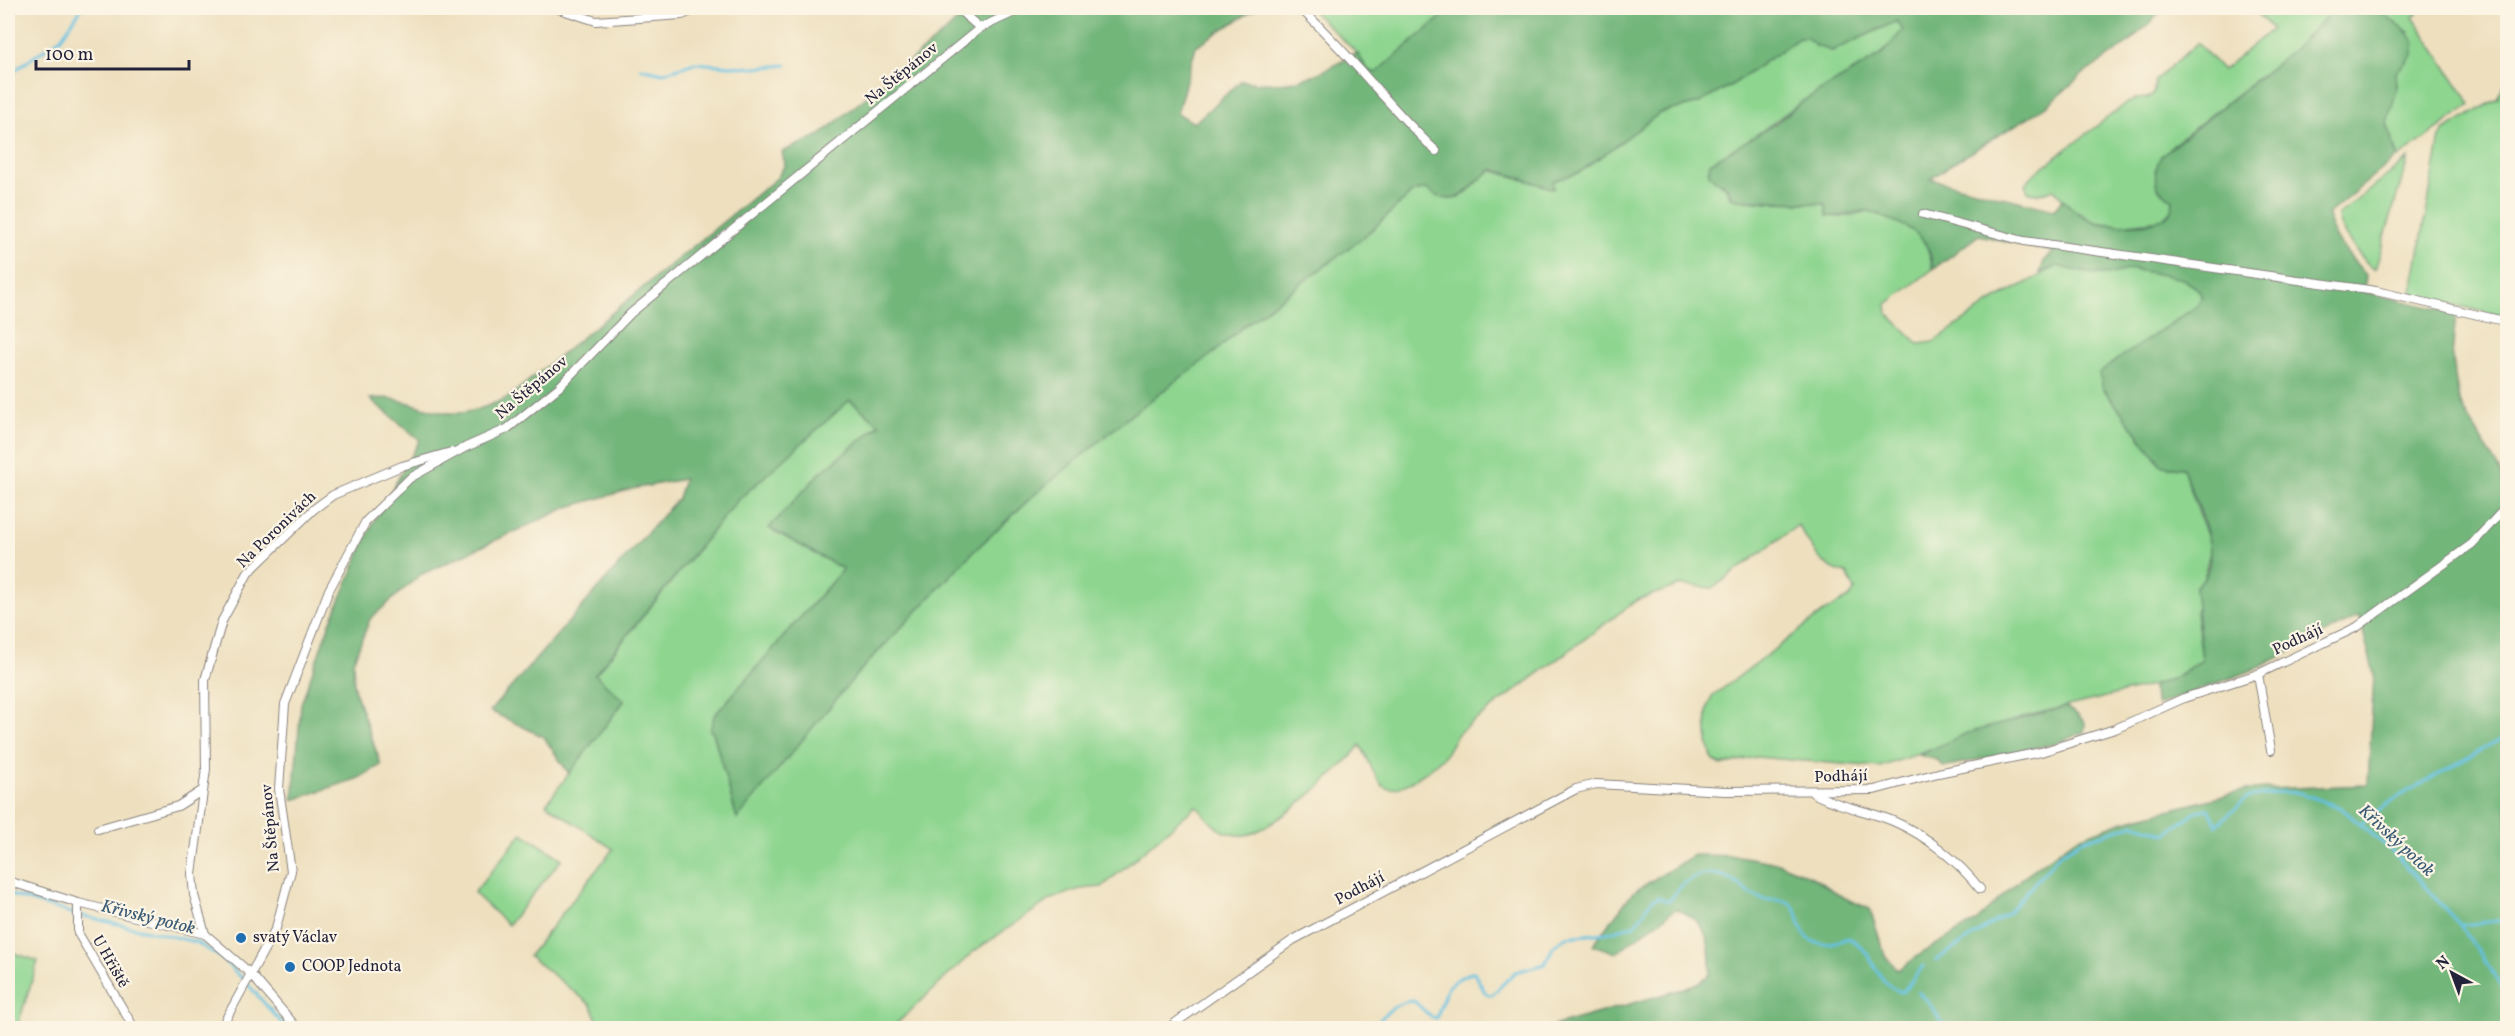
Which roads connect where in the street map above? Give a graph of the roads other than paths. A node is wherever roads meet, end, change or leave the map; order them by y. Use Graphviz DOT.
graph roads {
  1 [pos="556,8"];
  2 [pos="699,8"];
  3 [pos="957,8"];
  4 [pos="1023,8"];
  5 [pos="1300,8"];
  6 [pos="980,28"];
  7 [pos="1436,151"];
  8 [pos="1923,214"];
  9 [pos="2508,322"];
  10 [pos="466,447"];
  11 [pos="2507,506"];
  12 [pos="2258,674"];
  13 [pos="2271,750"];
  14 [pos="203,790"];
  15 [pos="1812,792"];
  16 [pos="98,829"];
  17 [pos="8,881"];
  18 [pos="1980,889"];
  19 [pos="78,907"];
  20 [pos="205,934"];
  21 [pos="247,978"];
  22 [pos="134,1029"];
  23 [pos="221,1029"];
  24 [pos="297,1029"];
  25 [pos="1168,1029"];
  1 -- 2 [label="street"];
  3 -- 6 [label="street"];
  4 -- 6 [label="street, Na Štěpánov"];
  5 -- 7 [label="street"];
  6 -- 10 [label="street, Na Štěpánov"];
  8 -- 9 [label="street"];
  10 -- 14 [label="street, Na Poronivách"];
  10 -- 21 [label="street, Na Štěpánov"];
  11 -- 12 [label="street, Podhájí"];
  12 -- 13 [label="street"];
  12 -- 15 [label="street, Podhájí"];
  14 -- 16 [label="street"];
  14 -- 20 [label="street, Na Poronivách"];
  15 -- 18 [label="street"];
  15 -- 25 [label="street, Podhájí"];
  17 -- 19 [label="street"];
  19 -- 20 [label="street"];
  19 -- 22 [label="street, U Hřiště"];
  20 -- 21 [label="street"];
  21 -- 23 [label="street, Na Štěpánov"];
  21 -- 24 [label="street"];
}
